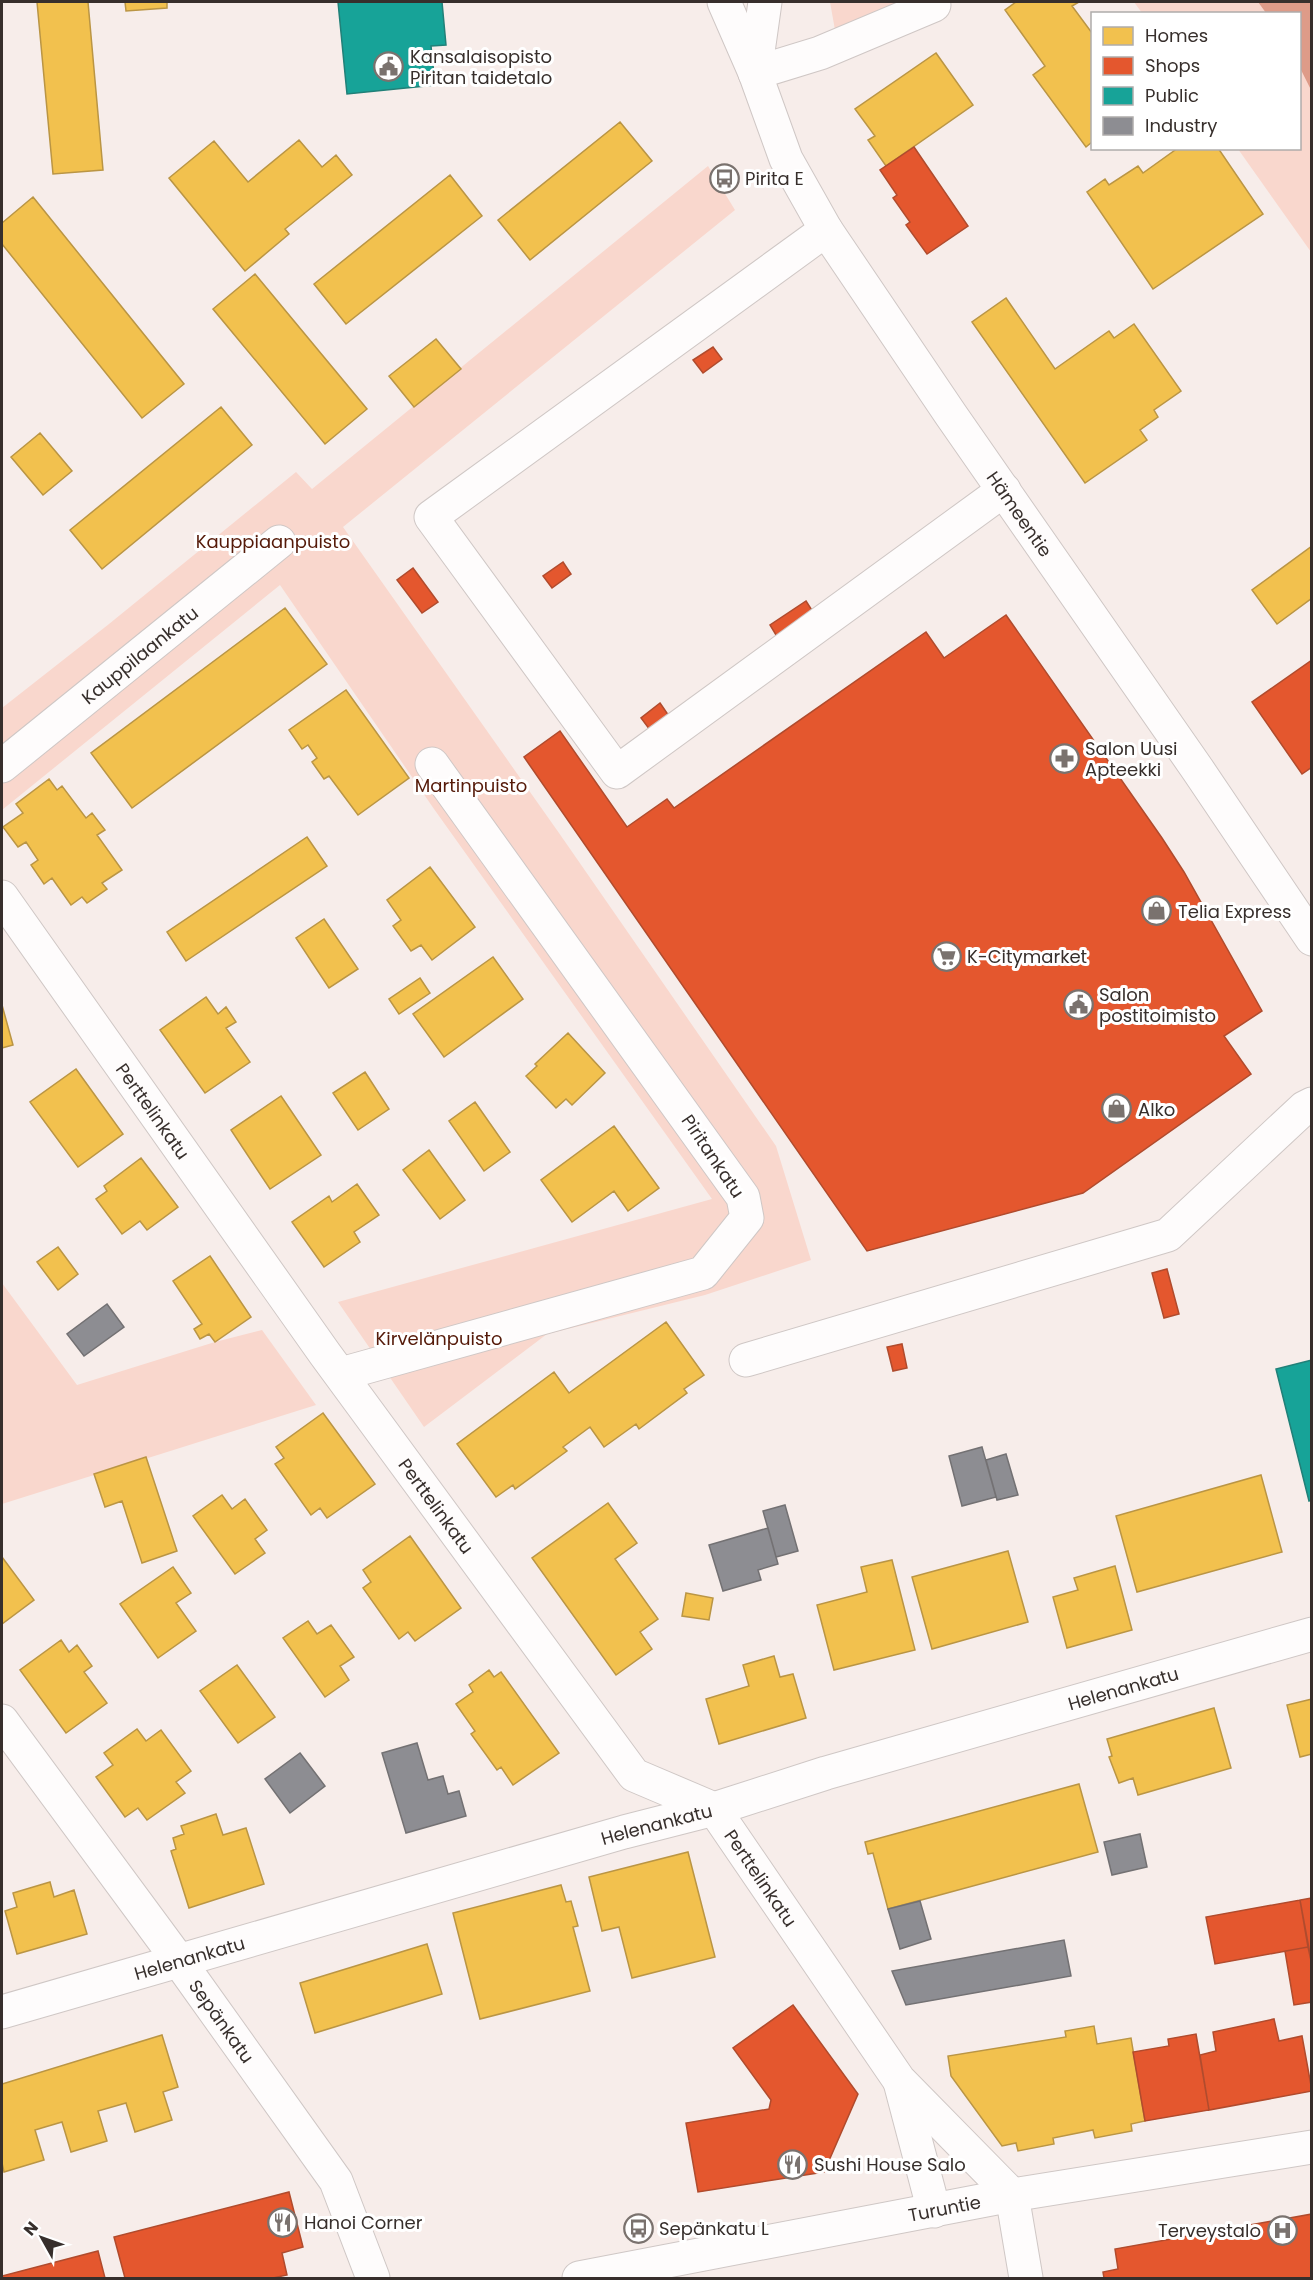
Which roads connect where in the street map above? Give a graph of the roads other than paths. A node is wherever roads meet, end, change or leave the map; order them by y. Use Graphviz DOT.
graph roads {
  1 [pos="724,2"];
  2 [pos="765,2"];
  3 [pos="934,5"];
  4 [pos="755,73"];
  5 [pos="826,230"];
  6 [pos="1004,490"];
  7 [pos="279,542"];
  8 [pos="432,764"];
  9 [pos="2,766"];
  10 [pos="2,897"];
  11 [pos="1311,939"];
  12 [pos="1311,1104"];
  13 [pos="746,1359"];
  14 [pos="340,1374"];
  15 [pos="1311,1634"];
  16 [pos="2,1721"];
  17 [pos="714,1809"];
  18 [pos="179,1961"];
  19 [pos="2,2012"];
  20 [pos="899,2080"];
  21 [pos="1311,2147"];
  22 [pos="1012,2195"];
  23 [pos="934,2211"];
  24 [pos="373,2278"];
  25 [pos="579,2278"];
  26 [pos="1026,2278"];
  1 -- 4 [label="street, Hämeentie"];
  2 -- 4 [label="street, Hämeentie"];
  3 -- 4 [label="street"];
  4 -- 5 [label="street, Hämeentie"];
  5 -- 6 [label="street, Hämeentie"];
  5 -- 6 [label="street"];
  6 -- 11 [label="street, Hämeentie"];
  7 -- 9 [label="street, Kauppilaankatu"];
  8 -- 14 [label="street, Piritankatu"];
  10 -- 14 [label="street, Perttelinkatu"];
  12 -- 13 [label="street"];
  14 -- 17 [label="street, Perttelinkatu"];
  15 -- 17 [label="street, Helenankatu"];
  16 -- 18 [label="street, Sepänkatu"];
  17 -- 18 [label="street, Helenankatu"];
  17 -- 20 [label="street, Perttelinkatu"];
  18 -- 19 [label="street, Helenankatu"];
  18 -- 24 [label="street, Sepänkatu"];
  20 -- 22 [label="street, Perttelinkatu"];
  20 -- 23 [label="street, Perttelinkatu"];
  21 -- 22 [label="street, Turuntie"];
  22 -- 23 [label="street, Turuntie"];
  22 -- 26 [label="street"];
  23 -- 25 [label="street, Turuntie"];
}
